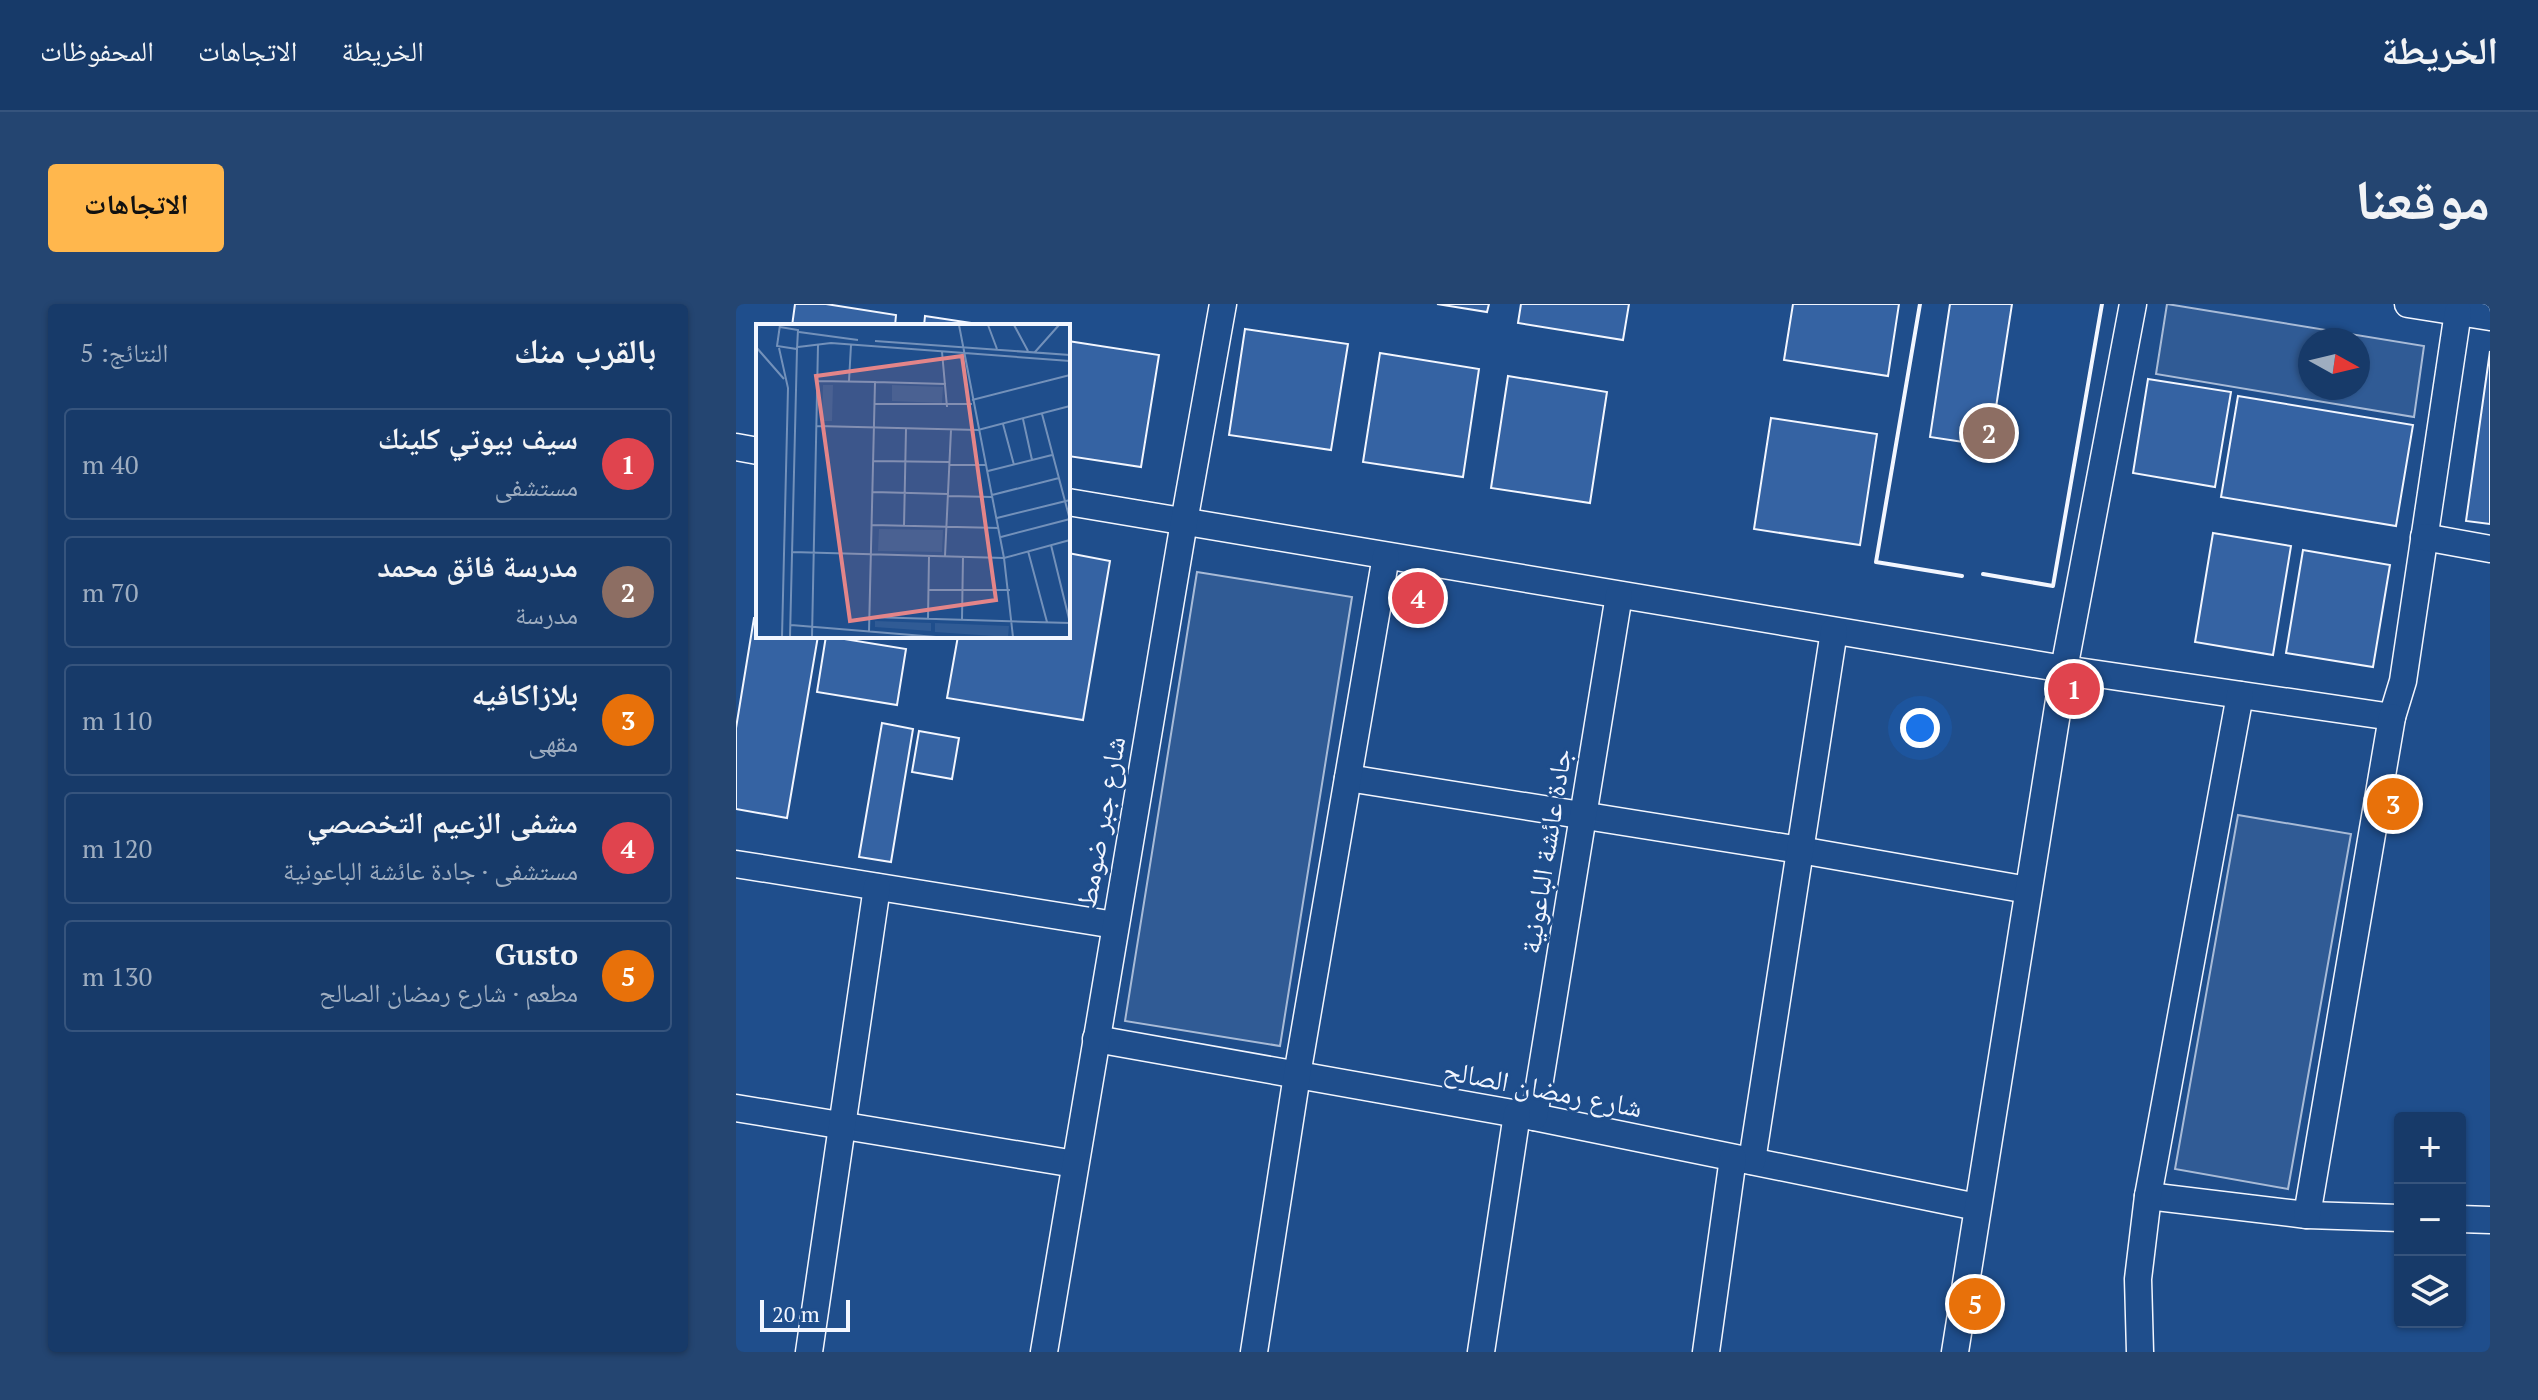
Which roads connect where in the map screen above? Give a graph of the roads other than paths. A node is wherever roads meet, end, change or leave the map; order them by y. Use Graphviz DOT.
graph roads {
  1 [pos="1223,304"];
  2 [pos="2133,304"];
  3 [pos="2408,304"];
  4 [pos="2458,312"];
  5 [pos="2490,317"];
  6 [pos="1070,502"];
  7 [pos="1184,522"];
  8 [pos="2424,537"];
  9 [pos="2490,549"];
  10 [pos="1386,556"];
  11 [pos="1619,595"];
  12 [pos="1834,631"];
  13 [pos="2064,669"];
  14 [pos="2240,695"];
  15 [pos="2392,717"];
  16 [pos="1348,778"];
  17 [pos="1583,816"];
  18 [pos="1800,850"];
  19 [pos="736,864"];
  20 [pos="877,887"];
  21 [pos="2028,890"];
  22 [pos="1115,925"];
  23 [pos="1096,1039"];
  24 [pos="1297,1075"];
  25 [pos="736,1108"];
  26 [pos="1525,1116"];
  27 [pos="842,1125"];
  28 [pos="1742,1160"];
  29 [pos="1075,1164"];
  30 [pos="2148,1196"];
  31 [pos="1977,1207"];
  32 [pos="2307,1215"];
  33 [pos="2394,1218"];
  34 [pos="2466,1219"];
  35 [pos="2490,1220"];
  36 [pos="809,1352"];
  37 [pos="1044,1352"];
  38 [pos="1254,1352"];
  39 [pos="1481,1352"];
  40 [pos="1706,1352"];
  41 [pos="1955,1352"];
  42 [pos="2140,1352"];
  1 -- 7 [label="street, شارع جبر ضومط"];
  2 -- 13 [label="street"];
  3 -- 4 [label="street"];
  4 -- 5 [label="street"];
  4 -- 8 [label="street"];
  6 -- 7 [label="street"];
  7 -- 10 [label="street"];
  7 -- 22 [label="street, شارع جبر ضومط"];
  8 -- 9 [label="street"];
  8 -- 15 [label="street"];
  10 -- 11 [label="street"];
  10 -- 16 [label="street"];
  11 -- 12 [label="street"];
  11 -- 17 [label="street, جادة عائشة الباعونية"];
  12 -- 13 [label="street"];
  12 -- 18 [label="street"];
  13 -- 14 [label="street"];
  13 -- 21 [label="street"];
  14 -- 15 [label="street"];
  14 -- 30 [label="street"];
  15 -- 32 [label="street"];
  16 -- 17 [label="street"];
  16 -- 24 [label="street"];
  17 -- 18 [label="street"];
  17 -- 26 [label="street, جادة عائشة الباعونية"];
  18 -- 21 [label="street"];
  18 -- 28 [label="street"];
  19 -- 20 [label="street"];
  20 -- 22 [label="street"];
  20 -- 27 [label="street"];
  21 -- 31 [label="street"];
  22 -- 23 [label="street, شارع جبر ضومط"];
  23 -- 24 [label="street, شارع رمضان الصالح"];
  23 -- 29 [label="street, شارع جبر ضومط"];
  24 -- 26 [label="street, شارع رمضان الصالح"];
  24 -- 38 [label="street"];
  25 -- 27 [label="street"];
  26 -- 28 [label="street, شارع رمضان الصالح"];
  26 -- 39 [label="street, جادة عائشة الباعونية"];
  27 -- 29 [label="street"];
  27 -- 36 [label="street"];
  28 -- 31 [label="street, شارع رمضان الصالح"];
  28 -- 40 [label="street"];
  29 -- 37 [label="street, شارع جبر ضومط"];
  30 -- 32 [label="street"];
  30 -- 42 [label="street"];
  31 -- 41 [label="street"];
  32 -- 33 [label="street"];
  34 -- 35 [label="street"];
}
